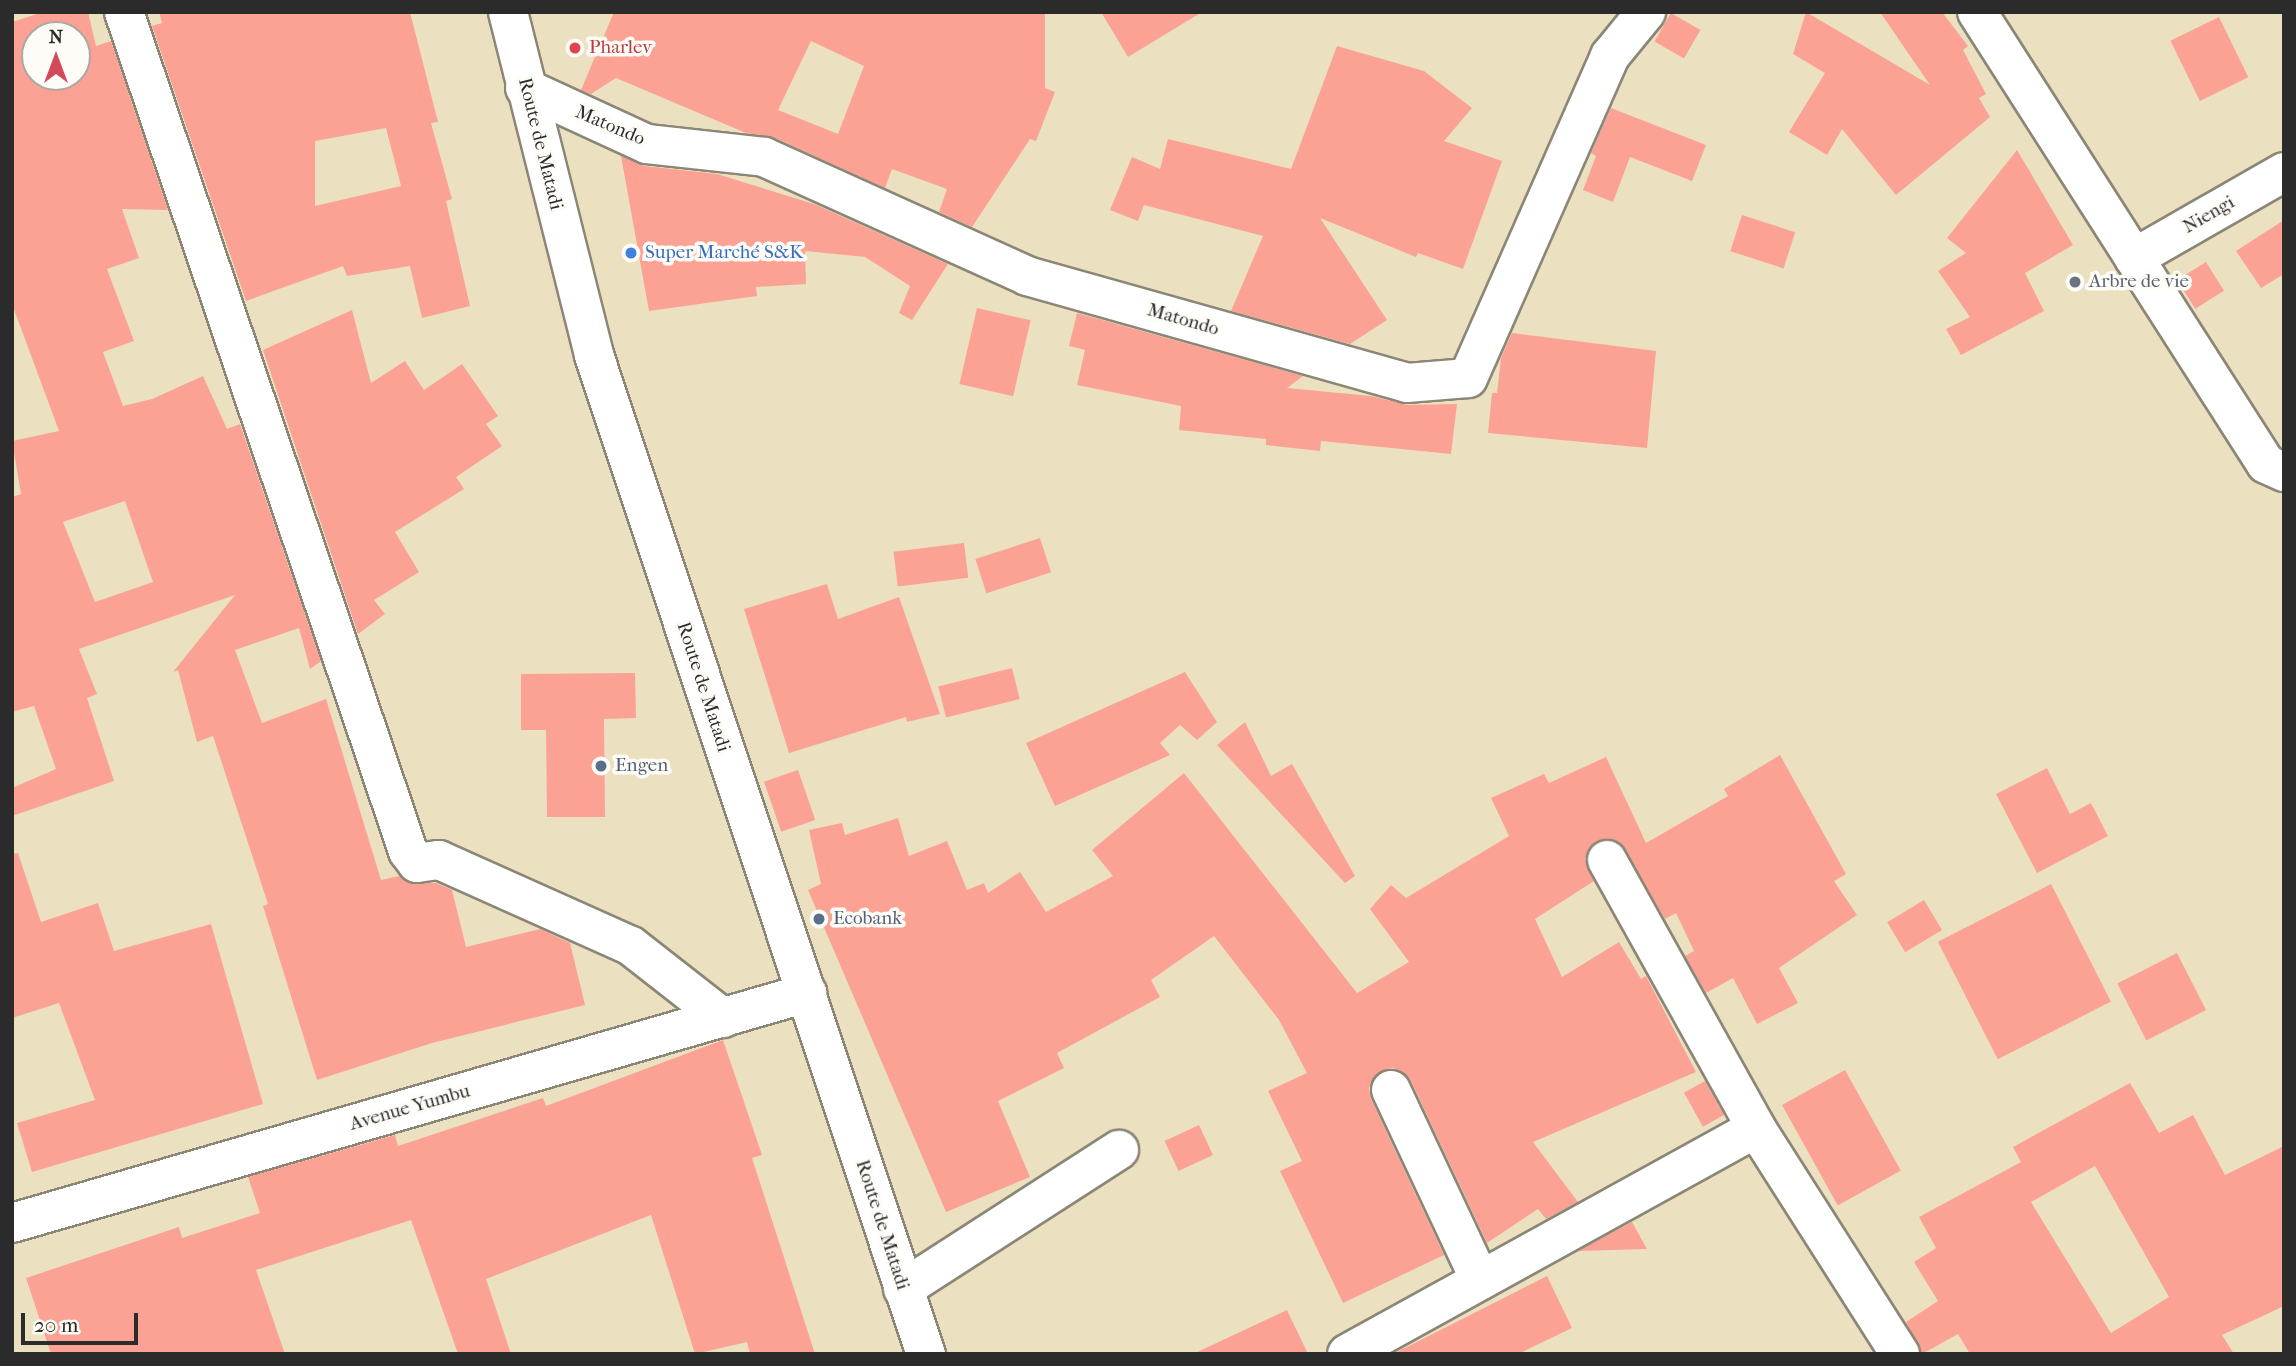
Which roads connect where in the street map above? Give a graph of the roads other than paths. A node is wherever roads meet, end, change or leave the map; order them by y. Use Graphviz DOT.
graph roads {
  1 [pos="124,12"];
  2 [pos="508,12"];
  3 [pos="1646,12"];
  4 [pos="1977,12"];
  5 [pos="525,88"];
  6 [pos="2284,172"];
  7 [pos="2134,258"];
  8 [pos="2282,472"];
  9 [pos="1607,860"];
  10 [pos="807,993"];
  11 [pos="723,1018"];
  12 [pos="1391,1090"];
  13 [pos="1756,1128"];
  14 [pos="1119,1150"];
  15 [pos="12,1223"];
  16 [pos="1480,1280"];
  17 [pos="903,1289"];
  18 [pos="926,1354"];
  19 [pos="1347,1354"];
  20 [pos="1900,1354"];
  1 -- 11 [label="main road"];
  2 -- 5 [label="main road, Route de Matadi"];
  3 -- 5 [label="main road, Matondo"];
  4 -- 7 [label="main road"];
  5 -- 10 [label="main road, Route de Matadi"];
  6 -- 7 [label="main road, Niengi"];
  7 -- 8 [label="main road"];
  9 -- 13 [label="main road"];
  10 -- 11 [label="main road, Avenue Yumbu"];
  10 -- 17 [label="main road, Route de Matadi"];
  11 -- 15 [label="main road, Avenue Yumbu"];
  12 -- 16 [label="main road"];
  13 -- 16 [label="main road"];
  13 -- 20 [label="main road"];
  14 -- 17 [label="main road"];
  16 -- 19 [label="main road"];
  17 -- 18 [label="main road, Route de Matadi"];
}
